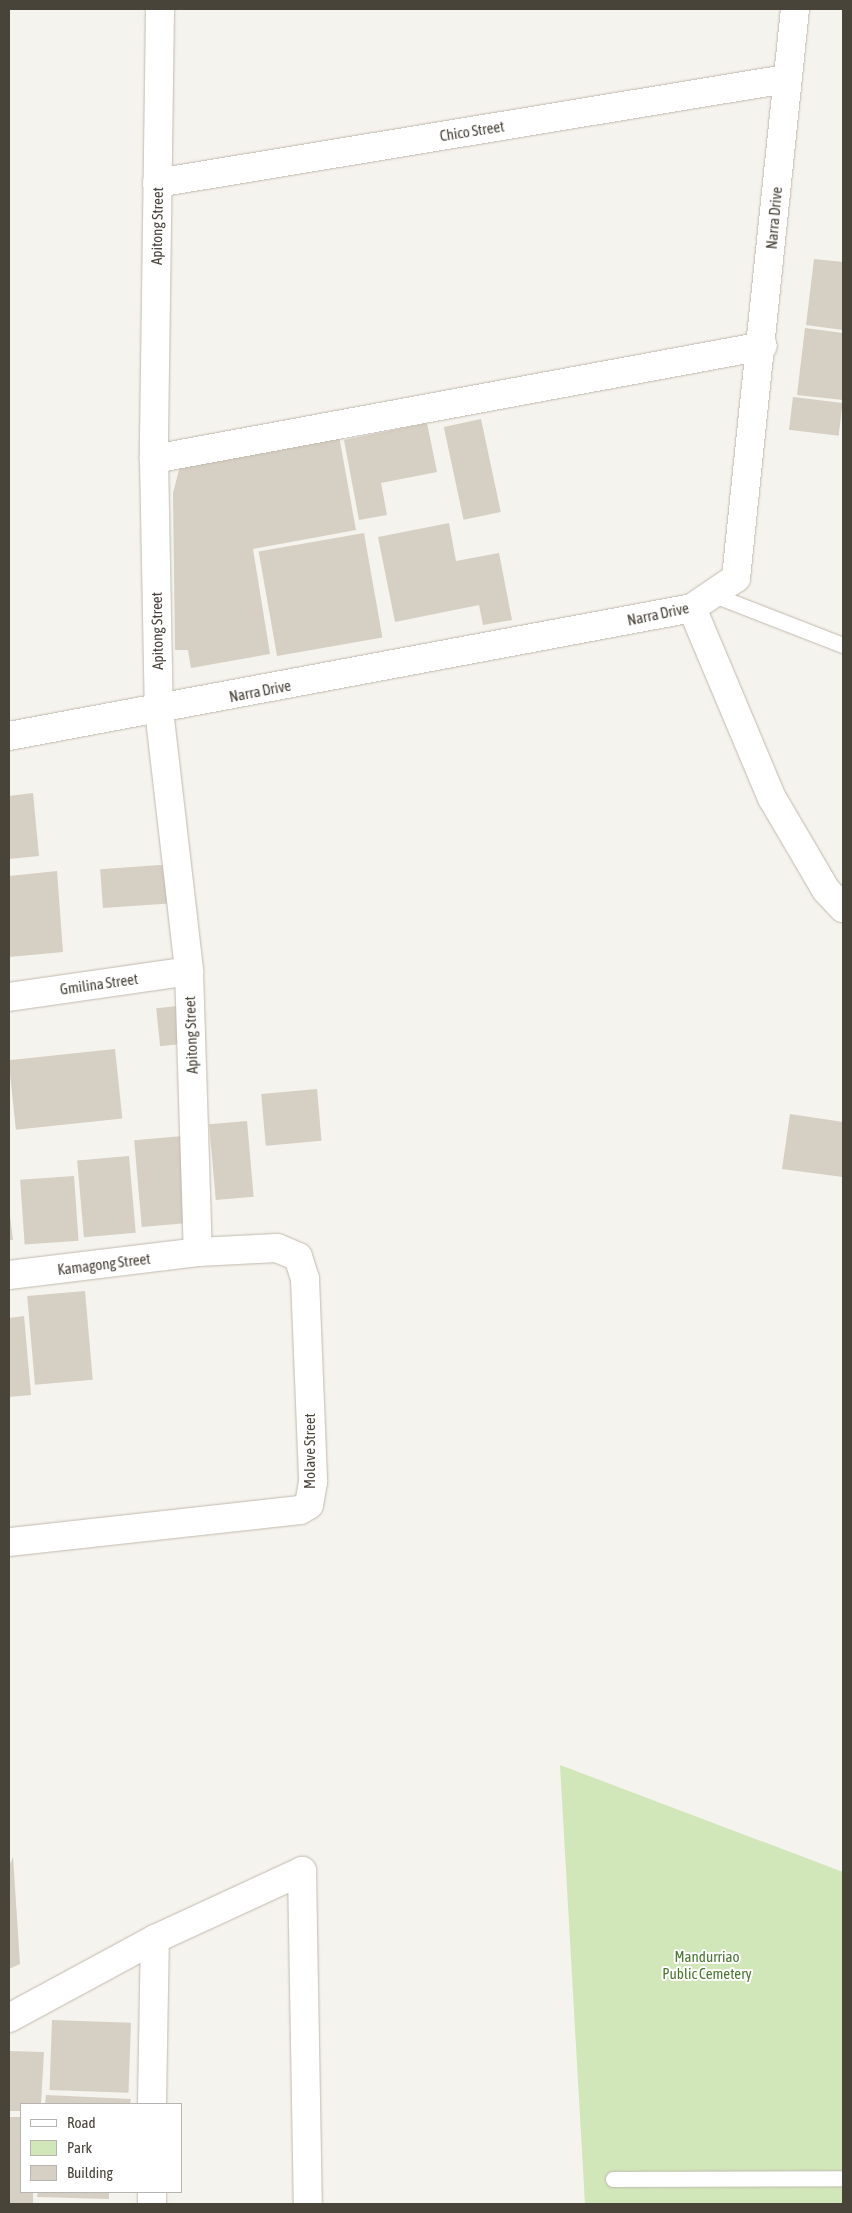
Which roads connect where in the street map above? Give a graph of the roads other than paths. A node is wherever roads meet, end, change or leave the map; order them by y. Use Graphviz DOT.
graph roads {
  1 [pos="160,9"];
  2 [pos="795,9"];
  3 [pos="786,79"];
  4 [pos="158,184"];
  5 [pos="763,346"];
  6 [pos="154,459"];
  7 [pos="703,602"];
  8 [pos="843,645"];
  9 [pos="159,710"];
  10 [pos="9,736"];
  11 [pos="843,908"];
  12 [pos="189,971"];
  13 [pos="9,998"];
  14 [pos="198,1252"];
  15 [pos="9,1275"];
  16 [pos="9,1542"];
  17 [pos="155,1939"];
  18 [pos="9,2018"];
  19 [pos="152,2103"];
  20 [pos="843,2178"];
  21 [pos="613,2179"];
  22 [pos="308,2204"];
  1 -- 4 [label="street, Apitong Street"];
  2 -- 3 [label="street, Narra Drive"];
  3 -- 4 [label="street, Chico Street"];
  3 -- 5 [label="street, Narra Drive"];
  4 -- 6 [label="street, Apitong Street"];
  5 -- 6 [label="street"];
  5 -- 7 [label="street, Narra Drive"];
  6 -- 9 [label="street, Apitong Street"];
  7 -- 8 [label="lane"];
  7 -- 9 [label="street, Narra Drive"];
  7 -- 11 [label="street"];
  9 -- 10 [label="street, Narra Drive"];
  9 -- 12 [label="street, Apitong Street"];
  12 -- 13 [label="street, Gmilina Street"];
  12 -- 14 [label="street, Apitong Street"];
  14 -- 15 [label="street, Kamagong Street"];
  14 -- 16 [label="street, Molave Street"];
  17 -- 18 [label="street"];
  17 -- 19 [label="street"];
  17 -- 22 [label="street"];
  20 -- 21 [label="lane"];
}
